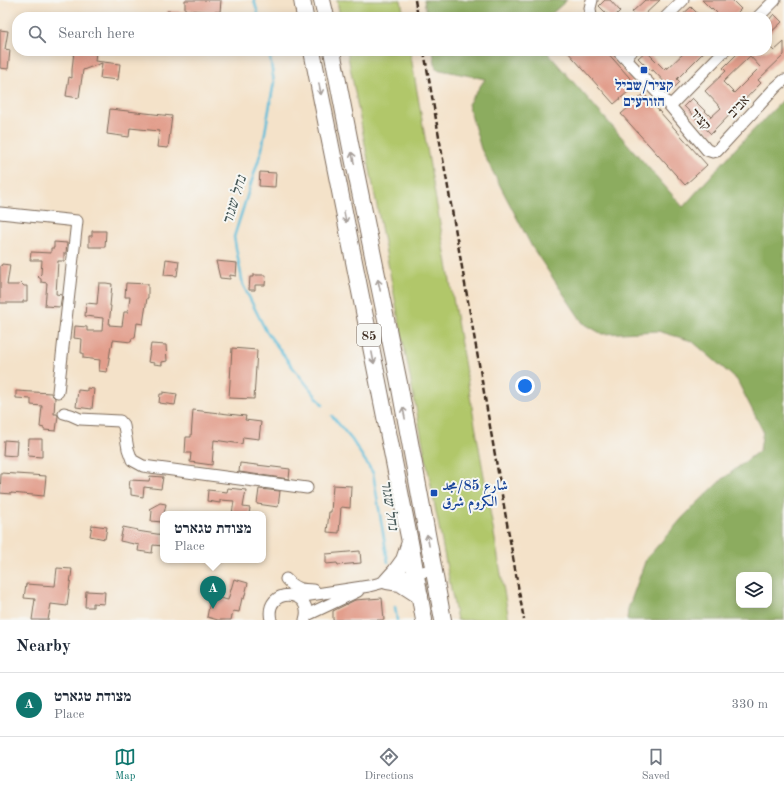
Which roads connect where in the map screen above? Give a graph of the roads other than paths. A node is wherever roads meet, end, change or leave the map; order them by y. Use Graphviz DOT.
graph roads {
  1 [pos="302,0"];
  2 [pos="322,0"];
  3 [pos="592,0"];
  4 [pos="683,0"];
  5 [pos="775,0"];
  6 [pos="304,12"];
  7 [pos="325,12"];
  8 [pos="590,12"];
  9 [pos="671,12"];
  10 [pos="763,12"];
  11 [pos="313,56"];
  12 [pos="333,56"];
  13 [pos="628,56"];
  14 [pos="719,56"];
  15 [pos="784,80"];
  16 [pos="670,106"];
  17 [pos="713,152"];
  18 [pos="0,213"];
  19 [pos="58,392"];
  20 [pos="64,413"];
  21 [pos="307,488"];
  22 [pos="410,542"];
  23 [pos="434,569"];
  24 [pos="415,574"];
  25 [pos="286,579"];
  26 [pos="388,581"];
  27 [pos="369,586"];
  28 [pos="339,590"];
  29 [pos="420,596"];
  30 [pos="297,597"];
  31 [pos="306,618"];
  32 [pos="271,620"];
  33 [pos="424,620"];
  34 [pos="443,620"];
  1 -- 6 [label="highway"];
  2 -- 7 [label="highway"];
  3 -- 8 [label="street"];
  4 -- 9 [label="street"];
  5 -- 10 [label="street"];
  11 -- 22 [label="highway, 85, one-way"];
  23 -- 12 [label="highway, 85, one-way"];
  13 -- 16 [label="street, קציר"];
  14 -- 16 [label="street"];
  15 -- 17 [label="street, אביב"];
  16 -- 17 [label="street, קציר"];
  18 -- 19 [label="street"];
  20 -- 21 [label="street"];
  22 -- 24 [label="highway, 85"];
  22 -- 26 [label="highway"];
  23 -- 24 [label="street"];
  23 -- 34 [label="highway, 85"];
  24 -- 26 [label="street"];
  24 -- 29 [label="highway, 85"];
  25 -- 28 [label="street"];
  26 -- 27 [label="street"];
  26 -- 29 [label="highway"];
  27 -- 28 [label="street"];
  27 -- 31 [label="street"];
  28 -- 30 [label="street"];
  29 -- 33 [label="highway, 85"];
  30 -- 31 [label="street"];
  30 -- 32 [label="street"];
}
